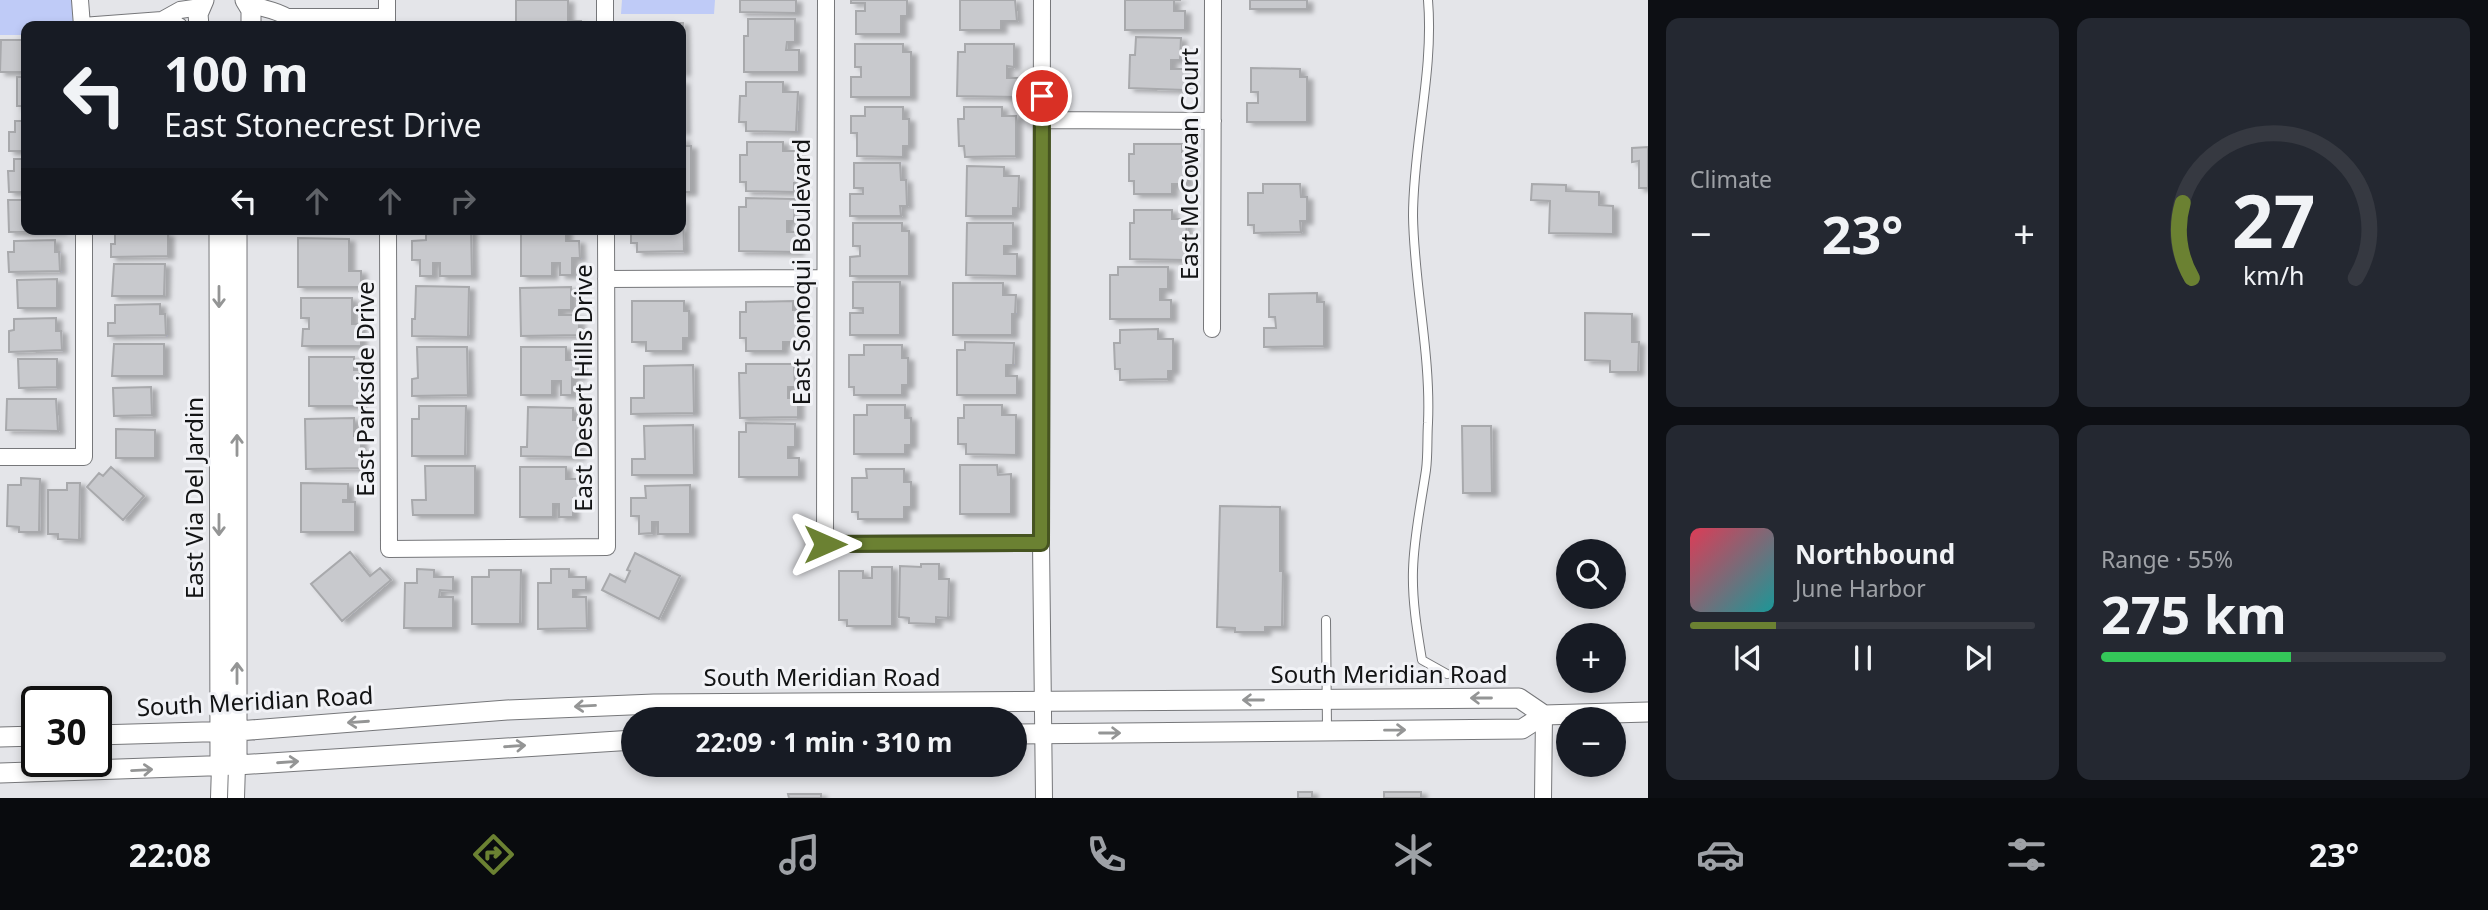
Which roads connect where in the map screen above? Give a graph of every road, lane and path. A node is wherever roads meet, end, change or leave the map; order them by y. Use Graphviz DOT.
graph roads {
  1 [pos="80,0"];
  2 [pos="387,0"];
  3 [pos="605,0"];
  4 [pos="826,0"];
  5 [pos="1042,0"];
  6 [pos="1213,0"];
  7 [pos="1428,0"];
  8 [pos="247,1"];
  9 [pos="201,11"];
  10 [pos="162,20"];
  11 [pos="82,21"];
  12 [pos="149,21"];
  13 [pos="165,21"];
  14 [pos="252,21"];
  15 [pos="281,21"];
  16 [pos="387,21"];
  17 [pos="605,21"];
  18 [pos="1042,120"];
  19 [pos="1213,121"];
  20 [pos="84,235"];
  21 [pos="219,235"];
  22 [pos="237,235"];
  23 [pos="388,235"];
  24 [pos="606,235"];
  25 [pos="824,278"];
  26 [pos="606,279"];
  27 [pos="1212,329"];
  28 [pos="0,457"];
  29 [pos="1041,543"];
  30 [pos="607,547"];
  31 [pos="1326,620"];
  32 [pos="1447,674"];
  33 [pos="1327,699"];
  34 [pos="1041,701"];
  35 [pos="1648,712"];
  36 [pos="1544,715"];
  37 [pos="228,731"];
  38 [pos="1327,731"];
  39 [pos="1027,734"];
  40 [pos="1042,734"];
  41 [pos="112,735"];
  42 [pos="21,736"];
  43 [pos="0,737"];
  44 [pos="621,741"];
  45 [pos="229,766"];
  46 [pos="0,773"];
  47 [pos="219,798"];
  48 [pos="236,798"];
  49 [pos="1044,798"];
  50 [pos="1543,798"];
  1 -- 11 [label="street"];
  2 -- 16 [label="street"];
  3 -- 17 [label="street"];
  4 -- 25 [label="street, East Sonoqui Boulevard"];
  5 -- 18 [label="street"];
  6 -- 19 [label="street, East McCowan Court"];
  7 -- 32 [label="lane"];
  8 -- 14 [label="street"];
  8 -- 15 [label="street"];
  9 -- 10 [label="street"];
  10 -- 12 [label="street"];
  10 -- 13 [label="street"];
  18 -- 19 [label="street"];
  18 -- 29 [label="street"];
  19 -- 27 [label="street, East McCowan Court"];
  20 -- 28 [label="street"];
  21 -- 37 [label="street, East Via Del Jardin, one-way"];
  37 -- 22 [label="street, East Via Del Jardin, one-way"];
  23 -- 30 [label="street, East Parkside Drive"];
  24 -- 26 [label="street, East Desert Hills Drive"];
  25 -- 26 [label="street"];
  25 -- 29 [label="street, East Sonoqui Boulevard"];
  26 -- 30 [label="street, East Desert Hills Drive"];
  29 -- 34 [label="street"];
  31 -- 33 [label="lane"];
  33 -- 34 [label="street, South Meridian Road, one-way"];
  36 -- 33 [label="street, South Meridian Road, one-way"];
  33 -- 38 [label="lane"];
  34 -- 37 [label="street, South Meridian Road, one-way"];
  34 -- 40 [label="street"];
  35 -- 36 [label="street"];
  38 -- 36 [label="street, one-way"];
  36 -- 50 [label="street"];
  37 -- 41 [label="street, South Meridian Road"];
  37 -- 45 [label="street, East Via Del Jardin"];
  40 -- 38 [label="street, one-way"];
  39 -- 40 [label="street"];
  40 -- 49 [label="street"];
  42 -- 43 [label="street"];
  45 -- 44 [label="street, one-way"];
  46 -- 45 [label="street, one-way"];
  45 -- 47 [label="street"];
  45 -- 48 [label="street"];
}
